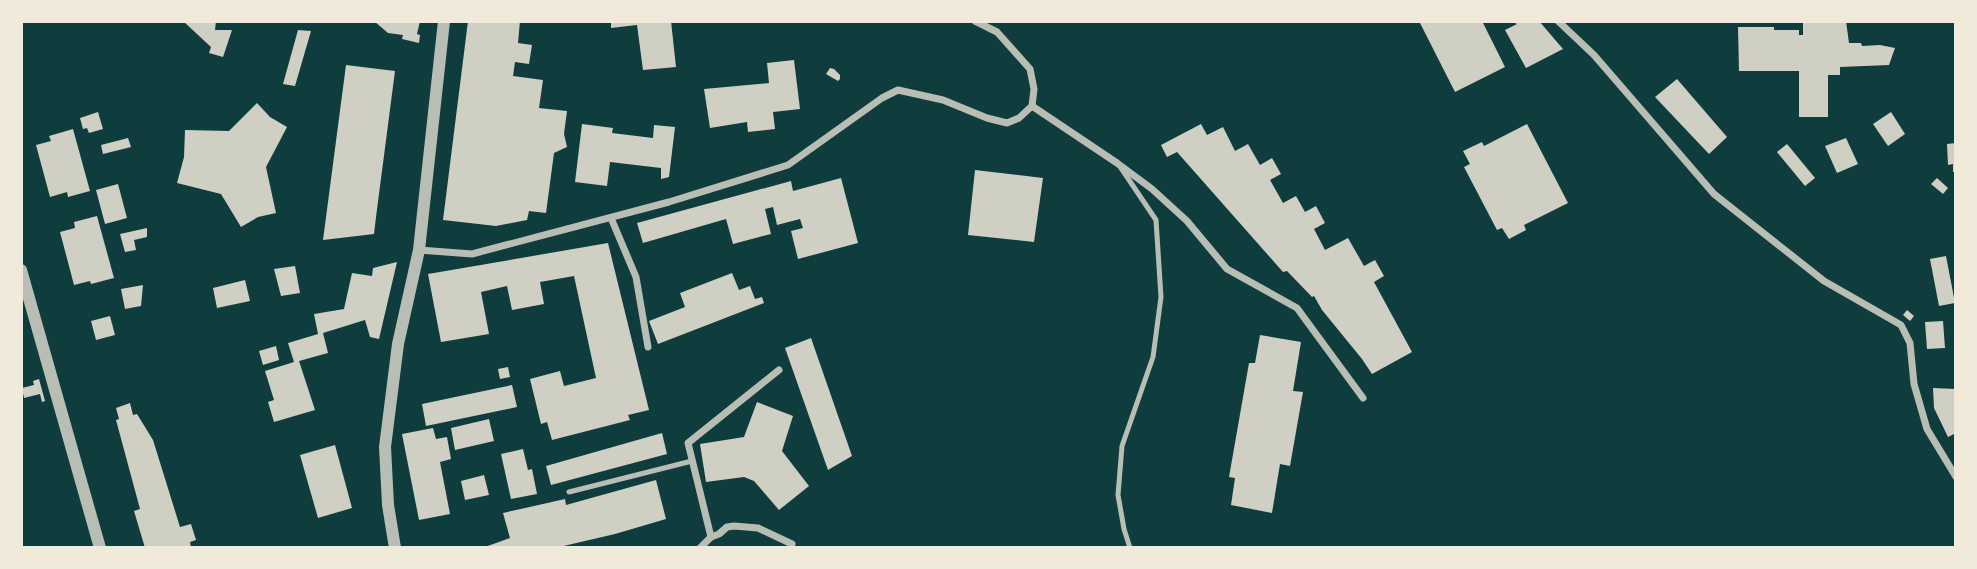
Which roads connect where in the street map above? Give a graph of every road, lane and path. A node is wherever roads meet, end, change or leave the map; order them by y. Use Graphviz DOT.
graph roads {
  1 [pos="444,21"];
  2 [pos="975,21"];
  3 [pos="1558,21"];
  4 [pos="1032,106"];
  5 [pos="1117,163"];
  6 [pos="611,218"];
  7 [pos="419,250"];
  8 [pos="21,270"];
  9 [pos="648,347"];
  10 [pos="779,370"];
  11 [pos="1363,398"];
  12 [pos="692,461"];
  13 [pos="1956,477"];
  14 [pos="569,492"];
  15 [pos="711,537"];
  16 [pos="792,544"];
  17 [pos="100,548"];
  18 [pos="395,548"];
  19 [pos="699,548"];
  20 [pos="1130,548"];
  1 -- 7 [label="street"];
  2 -- 4 [label="street"];
  3 -- 13 [label="street"];
  4 -- 5 [label="street"];
  4 -- 6 [label="street"];
  5 -- 11 [label="street"];
  5 -- 20 [label="lane"];
  6 -- 7 [label="street"];
  6 -- 9 [label="street"];
  7 -- 18 [label="street"];
  8 -- 17 [label="street"];
  10 -- 12 [label="street"];
  12 -- 14 [label="lane"];
  12 -- 15 [label="street"];
  15 -- 16 [label="street"];
  15 -- 19 [label="street"];
}
